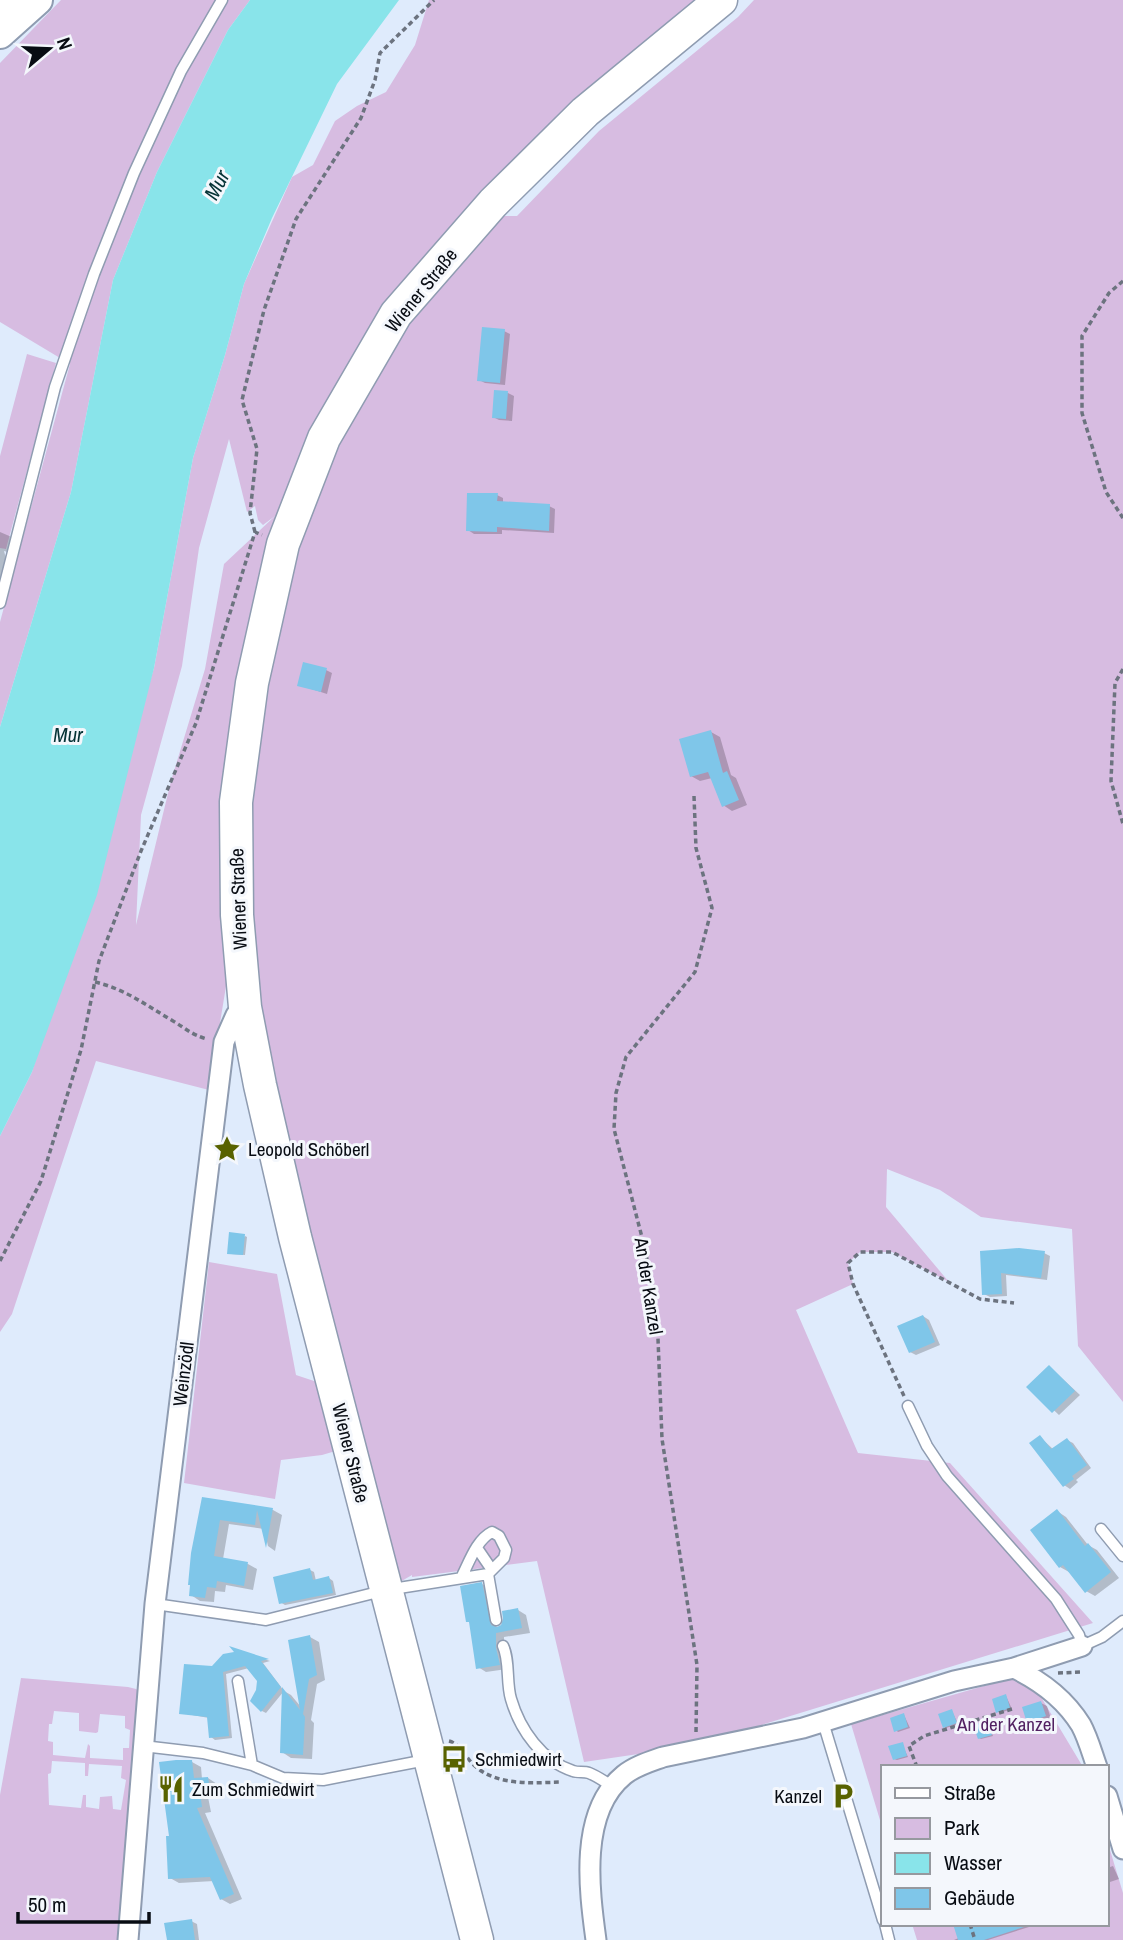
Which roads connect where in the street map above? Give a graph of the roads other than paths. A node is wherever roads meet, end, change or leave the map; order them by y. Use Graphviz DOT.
graph roads {
  1 [pos="12,0"];
  2 [pos="38,0"];
  3 [pos="222,0"];
  4 [pos="721,0"];
  5 [pos="0,14"];
  6 [pos="0,34"];
  7 [pos="0,603"];
  8 [pos="245,1007"];
  9 [pos="908,1406"];
  10 [pos="1101,1529"];
  11 [pos="477,1548"];
  12 [pos="1123,1556"];
  13 [pos="490,1572"];
  14 [pos="461,1578"];
  15 [pos="386,1590"];
  16 [pos="155,1604"];
  17 [pos="496,1620"];
  18 [pos="1123,1621"];
  19 [pos="503,1646"];
  20 [pos="1082,1646"];
  21 [pos="1014,1668"];
  22 [pos="238,1681"];
  23 [pos="823,1722"];
  24 [pos="142,1746"];
  25 [pos="436,1750"];
  26 [pos="251,1765"];
  27 [pos="1096,1765"];
  28 [pos="612,1786"];
  29 [pos="1109,1803"];
  30 [pos="1123,1849"];
  31 [pos="881,1912"];
  32 [pos="128,1940"];
  33 [pos="477,1940"];
  34 [pos="596,1940"];
  1 -- 5 [label="highway"];
  2 -- 6 [label="main road"];
  3 -- 7 [label="lane"];
  4 -- 8 [label="main road, Wiener Straße"];
  8 -- 15 [label="main road, Wiener Straße"];
  8 -- 16 [label="street, Weinzödl"];
  9 -- 20 [label="lane"];
  10 -- 12 [label="lane"];
  11 -- 13 [label="lane"];
  11 -- 13 [label="lane"];
  11 -- 14 [label="lane"];
  13 -- 14 [label="lane"];
  13 -- 17 [label="lane"];
  14 -- 15 [label="lane"];
  15 -- 16 [label="lane"];
  15 -- 25 [label="main road, Wiener Straße"];
  16 -- 24 [label="street, Weinzödl"];
  18 -- 20 [label="lane"];
  19 -- 28 [label="lane"];
  20 -- 21 [label="street"];
  21 -- 23 [label="street"];
  21 -- 27 [label="street"];
  22 -- 26 [label="lane"];
  23 -- 28 [label="street"];
  23 -- 31 [label="lane"];
  24 -- 26 [label="lane"];
  24 -- 32 [label="street, Weinzödl"];
  25 -- 26 [label="lane"];
  25 -- 33 [label="main road, Wiener Straße"];
  28 -- 34 [label="street"];
  29 -- 30 [label="street"];
}
